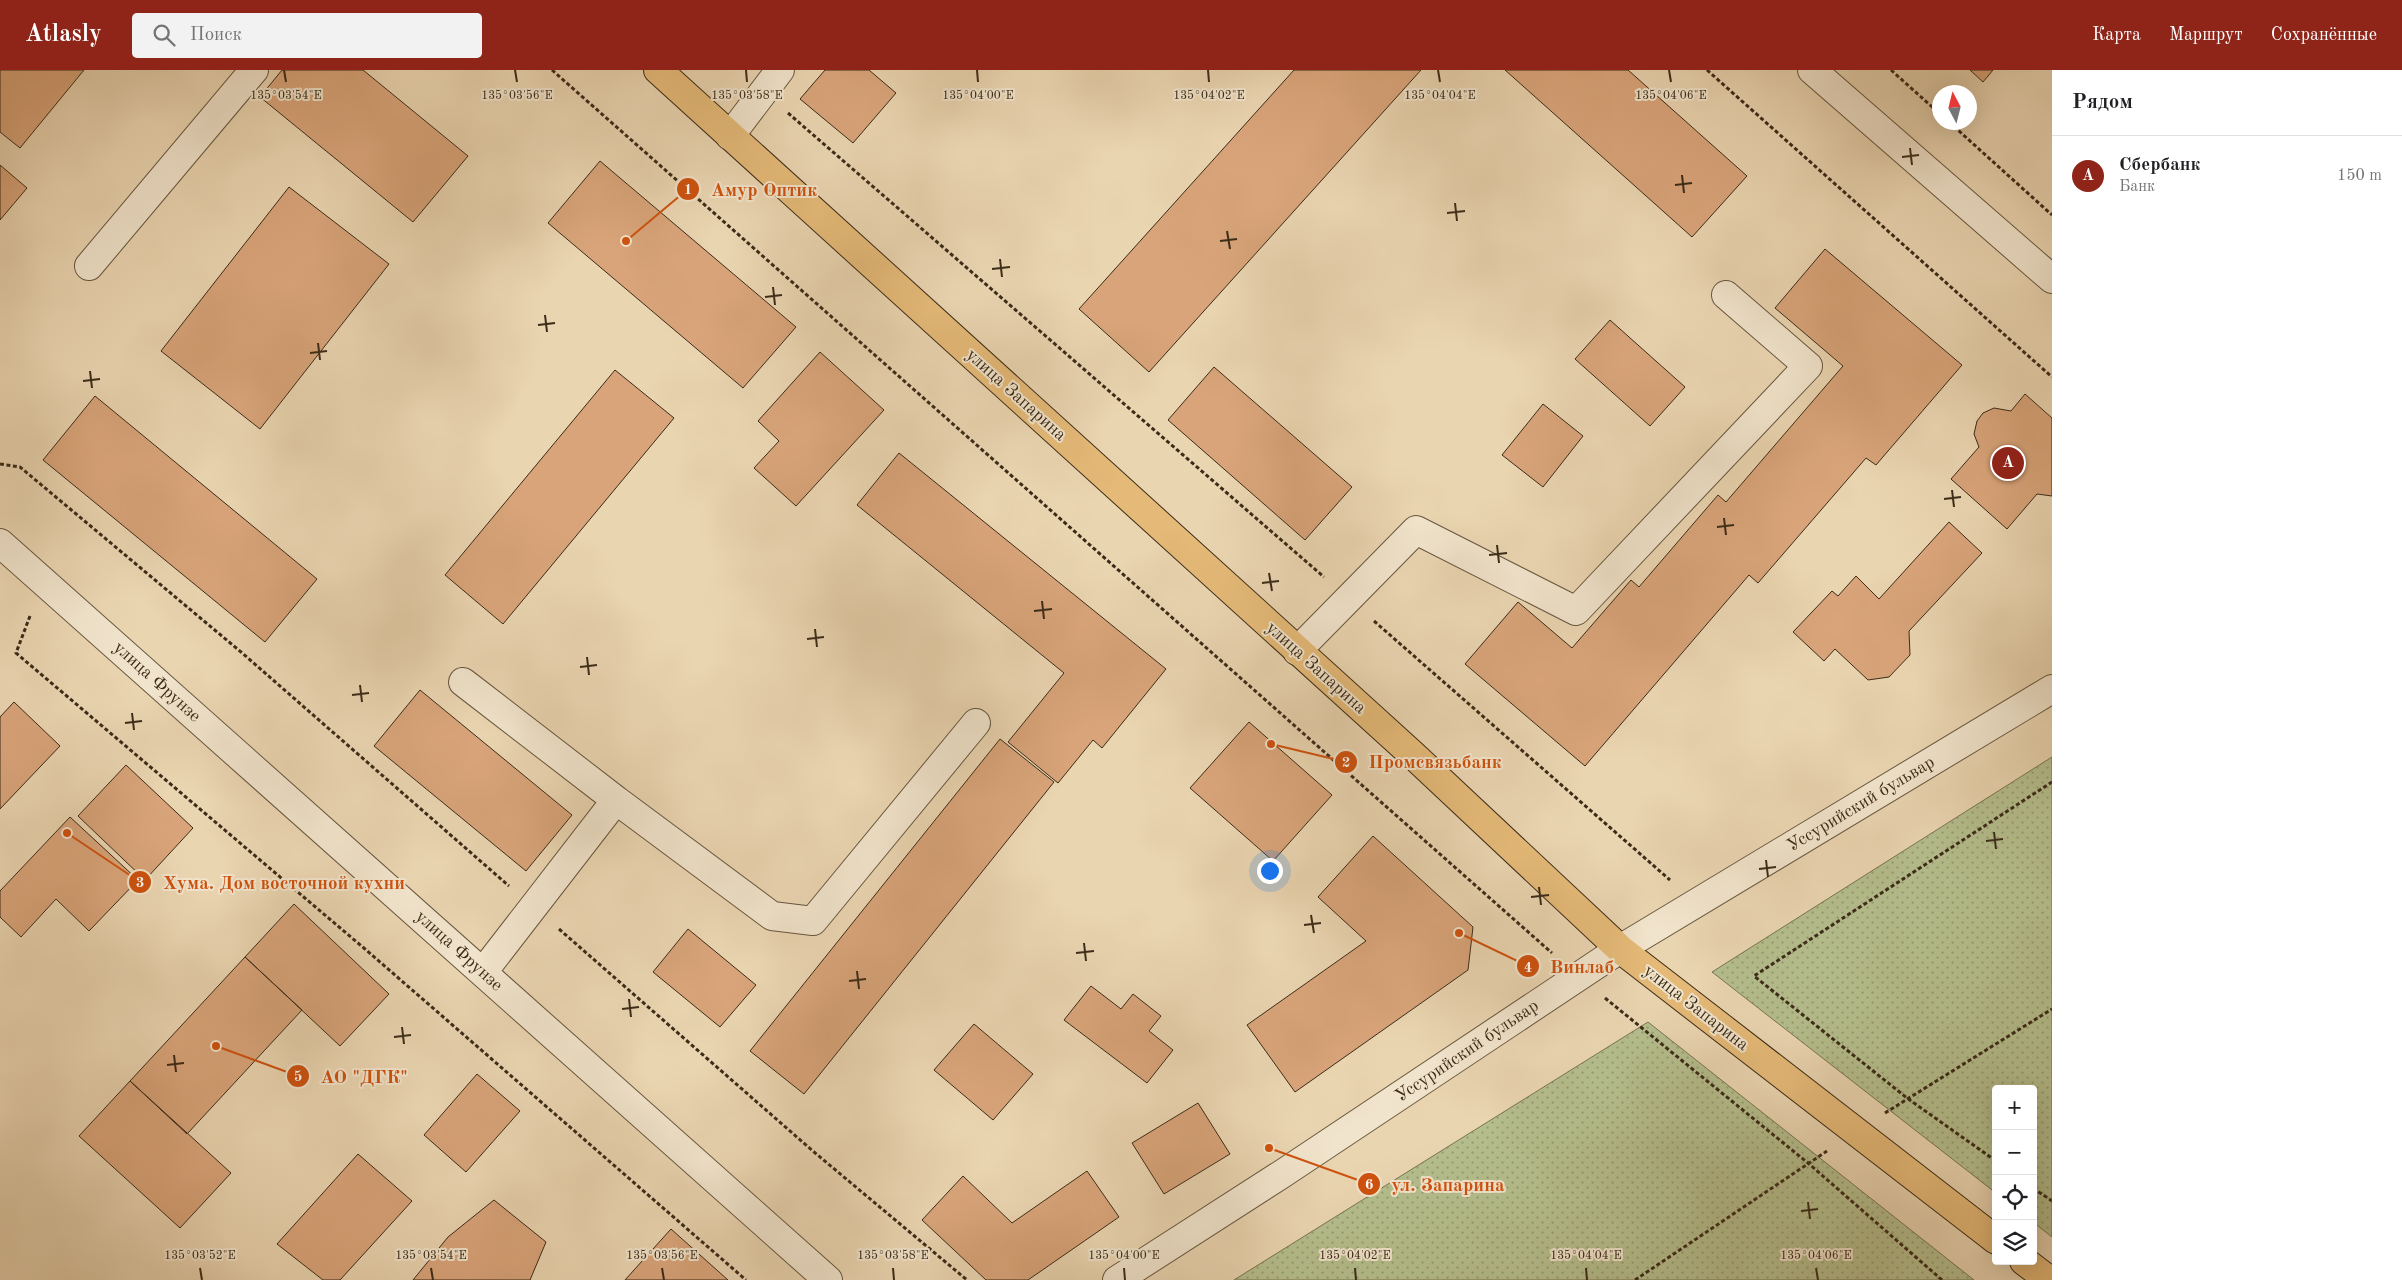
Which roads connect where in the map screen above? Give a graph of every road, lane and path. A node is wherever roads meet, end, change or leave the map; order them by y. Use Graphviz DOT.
graph roads {
  1 [pos="254,70"];
  2 [pos="552,70"];
  3 [pos="658,70"];
  4 [pos="780,70"];
  5 [pos="1707,70"];
  6 [pos="1812,70"];
  7 [pos="1891,70"];
  8 [pos="764,92"];
  9 [pos="1932,107"];
  10 [pos="1958,130"];
  11 [pos="730,136"];
  12 [pos="2052,215"];
  13 [pos="89,266"];
  14 [pos="2052,279"];
  15 [pos="1726,295"];
  16 [pos="2052,376"];
  17 [pos="0,464"];
  18 [pos="0,543"];
  19 [pos="1348,599"];
  20 [pos="23,610"];
  21 [pos="1298,651"];
  22 [pos="463,682"];
  23 [pos="2052,689"];
  24 [pos="976,723"];
  25 [pos="2052,782"];
  26 [pos="616,800"];
  27 [pos="1697,904"];
  28 [pos="533,906"];
  29 [pos="1620,949"];
  30 [pos="483,972"];
  31 [pos="1579,977"];
  32 [pos="1992,1158"];
  33 [pos="2037,1191"];
  34 [pos="2052,1201"];
  35 [pos="1992,1237"];
  36 [pos="2029,1265"];
  37 [pos="746,1280"];
  38 [pos="828,1280"];
  39 [pos="967,1280"];
  40 [pos="1117,1280"];
  41 [pos="1942,1280"];
  42 [pos="2049,1280"];
  1 -- 13 [label="street"];
  2 -- 31 [label="path"];
  3 -- 11 [label="main road, улица Запарина"];
  4 -- 8 [label="street"];
  5 -- 16 [label="path"];
  6 -- 14 [label="street"];
  7 -- 9 [label="path"];
  8 -- 11 [label="street"];
  8 -- 19 [label="path"];
  10 -- 12 [label="path"];
  11 -- 21 [label="main road, улица Запарина"];
  15 -- 19 [label="street"];
  17 -- 28 [label="path"];
  18 -- 30 [label="street, улица Фрунзе"];
  19 -- 21 [label="street"];
  19 -- 27 [label="path"];
  20 -- 37 [label="path"];
  21 -- 29 [label="main road, улица Запарина"];
  22 -- 26 [label="street"];
  23 -- 27 [label="street, Уссурийский бульвар"];
  24 -- 26 [label="street"];
  25 -- 32 [label="path"];
  26 -- 28 [label="street"];
  27 -- 29 [label="street, Уссурийский бульвар"];
  28 -- 30 [label="street"];
  28 -- 39 [label="path"];
  29 -- 31 [label="street, Уссурийский бульвар"];
  29 -- 35 [label="main road, улица Запарина"];
  30 -- 38 [label="street, улица Фрунзе"];
  31 -- 40 [label="street, Уссурийский бульвар"];
  31 -- 41 [label="path"];
  33 -- 34 [label="path"];
  36 -- 42 [label="main road"];
}
